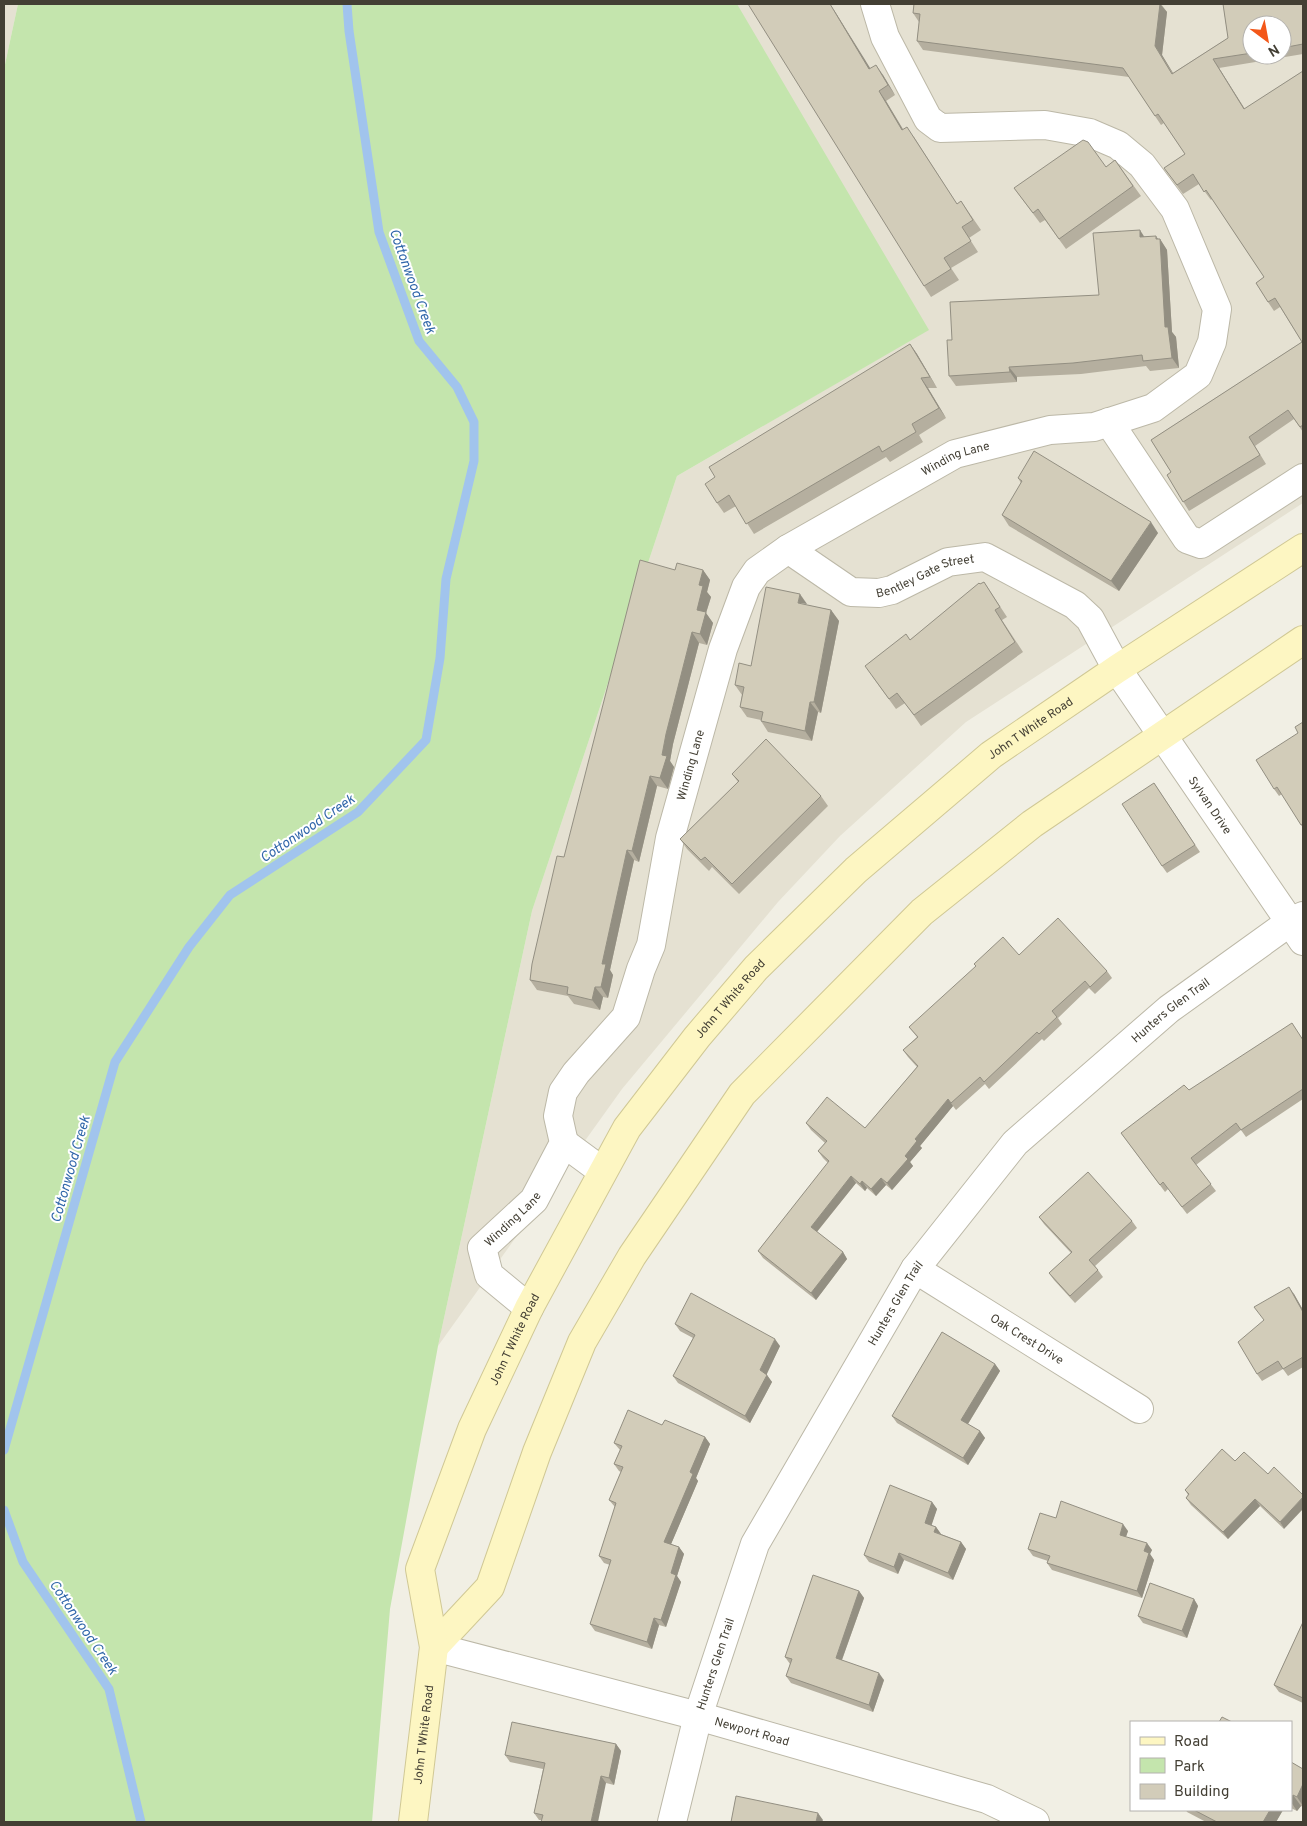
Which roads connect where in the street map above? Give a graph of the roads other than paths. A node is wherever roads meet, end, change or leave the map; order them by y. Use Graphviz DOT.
graph roads {
  1 [pos="875,4"];
  2 [pos="1109,422"];
  3 [pos="1303,478"];
  4 [pos="1303,548"];
  5 [pos="788,549"];
  6 [pos="1303,640"];
  7 [pos="1117,670"];
  8 [pos="1164,736"];
  9 [pos="1299,927"];
  10 [pos="564,1143"];
  11 [pos="602,1171"];
  12 [pos="915,1269"];
  13 [pos="529,1308"];
  14 [pos="1139,1409"];
  15 [pos="434,1647"];
  16 [pos="698,1716"];
  17 [pos="412,1822"];
  18 [pos="672,1822"];
  19 [pos="1035,1822"];
  1 -- 2 [label="street, Winding Lane"];
  2 -- 3 [label="street"];
  2 -- 5 [label="street, Winding Lane"];
  4 -- 7 [label="street, John T White Road"];
  5 -- 7 [label="street, Bentley Gate Street"];
  5 -- 10 [label="street, Winding Lane"];
  6 -- 8 [label="street"];
  7 -- 8 [label="street, Sylvan Drive"];
  7 -- 11 [label="street, John T White Road"];
  8 -- 9 [label="street, Sylvan Drive"];
  8 -- 15 [label="street"];
  9 -- 12 [label="street, Hunters Glen Trail"];
  10 -- 11 [label="street"];
  10 -- 13 [label="street, Winding Lane"];
  11 -- 13 [label="street, John T White Road"];
  12 -- 14 [label="street, Oak Crest Drive"];
  12 -- 16 [label="street, Hunters Glen Trail"];
  13 -- 15 [label="street, John T White Road"];
  15 -- 16 [label="street, Newport Road"];
  15 -- 17 [label="street, John T White Road"];
  16 -- 18 [label="street, Hunters Glen Trail"];
  16 -- 19 [label="street, Newport Road"];
}
